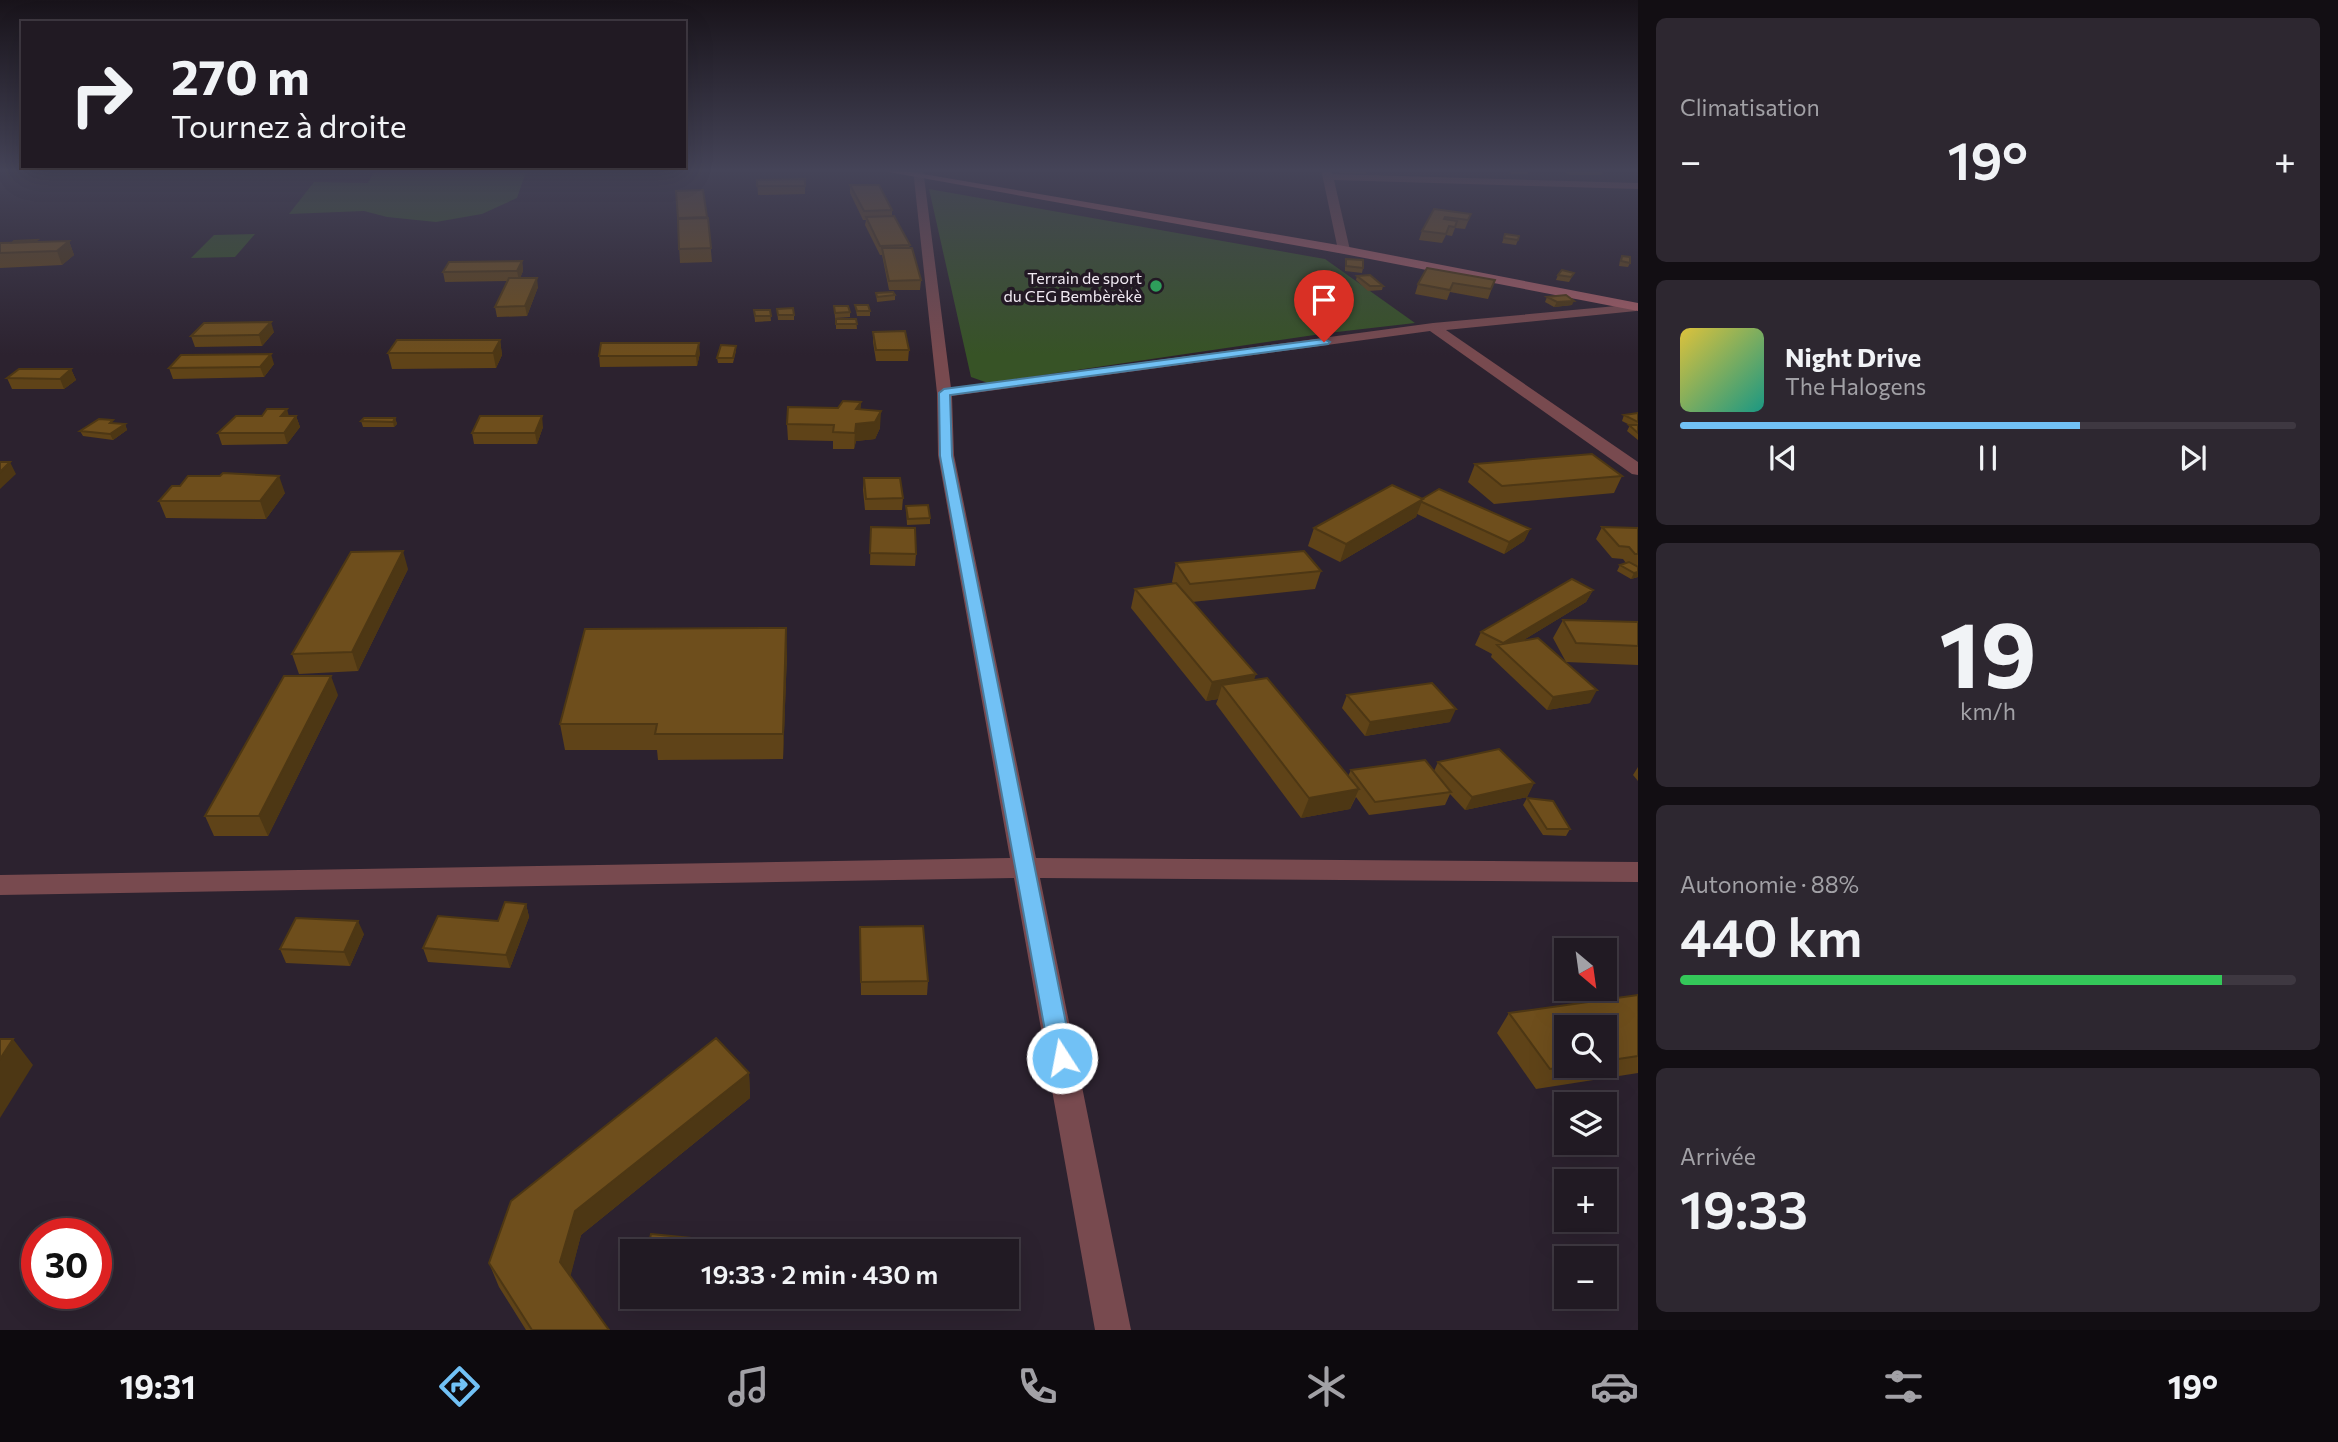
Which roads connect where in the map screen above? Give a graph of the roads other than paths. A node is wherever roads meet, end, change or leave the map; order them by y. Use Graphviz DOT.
graph roads {
  1 [pos="925,231"];
  2 [pos="1239,231"];
  3 [pos="1340,231"];
  4 [pos="1344,250"];
  5 [pos="1637,307"];
  6 [pos="1433,327"];
  7 [pos="944,393"];
  8 [pos="1638,470"];
  9 [pos="1025,868"];
  10 [pos="1638,872"];
  11 [pos="0,885"];
  12 [pos="1113,1330"];
  1 -- 7 [label="street"];
  2 -- 4 [label="main road"];
  3 -- 4 [label="street"];
  4 -- 5 [label="main road"];
  5 -- 6 [label="street"];
  6 -- 7 [label="street"];
  6 -- 8 [label="street"];
  7 -- 9 [label="street"];
  9 -- 10 [label="street"];
  9 -- 11 [label="street"];
  9 -- 12 [label="street"];
}
